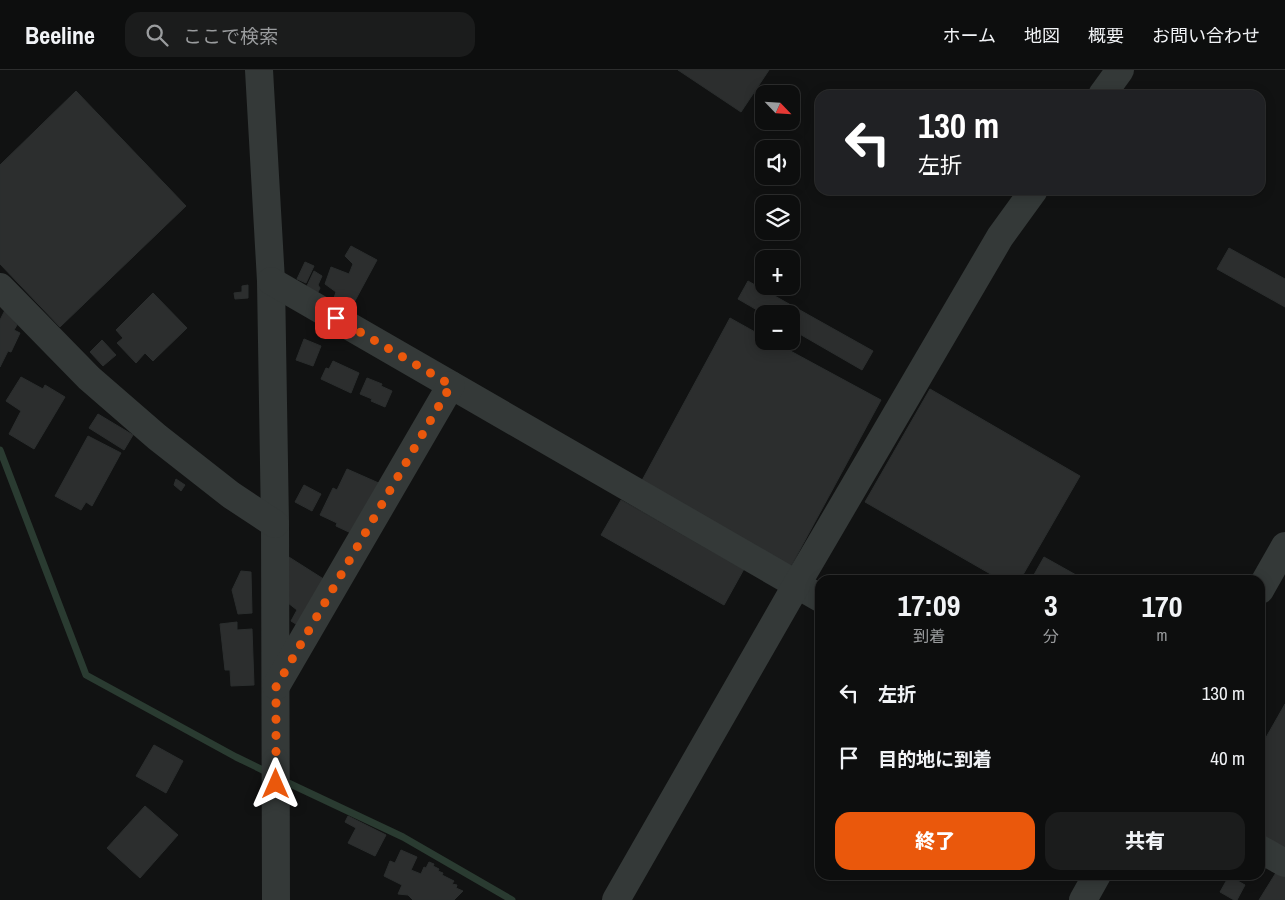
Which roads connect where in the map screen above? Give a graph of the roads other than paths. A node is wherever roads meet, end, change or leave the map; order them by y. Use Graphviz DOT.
graph roads {
  1 [pos="259,70"];
  2 [pos="1120,70"];
  3 [pos="1106,90"];
  4 [pos="1030,195"];
  5 [pos="271,281"];
  6 [pos="0,287"];
  7 [pos="451,385"];
  8 [pos="275,524"];
  9 [pos="1285,546"];
  10 [pos="818,575"];
  11 [pos="815,580"];
  12 [pos="1265,581"];
  13 [pos="809,591"];
  14 [pos="276,687"];
  15 [pos="1265,853"];
  16 [pos="1285,863"];
  17 [pos="1094,880"];
  18 [pos="276,900"];
  19 [pos="616,900"];
  20 [pos="1083,900"];
  1 -- 5 [label="street"];
  2 -- 3 [label="street"];
  4 -- 10 [label="street"];
  5 -- 7 [label="street"];
  5 -- 8 [label="street"];
  6 -- 8 [label="street"];
  7 -- 13 [label="street"];
  7 -- 14 [label="street"];
  8 -- 14 [label="street"];
  9 -- 12 [label="street"];
  11 -- 13 [label="street"];
  13 -- 19 [label="street"];
  14 -- 18 [label="street"];
  15 -- 16 [label="street"];
  17 -- 20 [label="street"];
}
